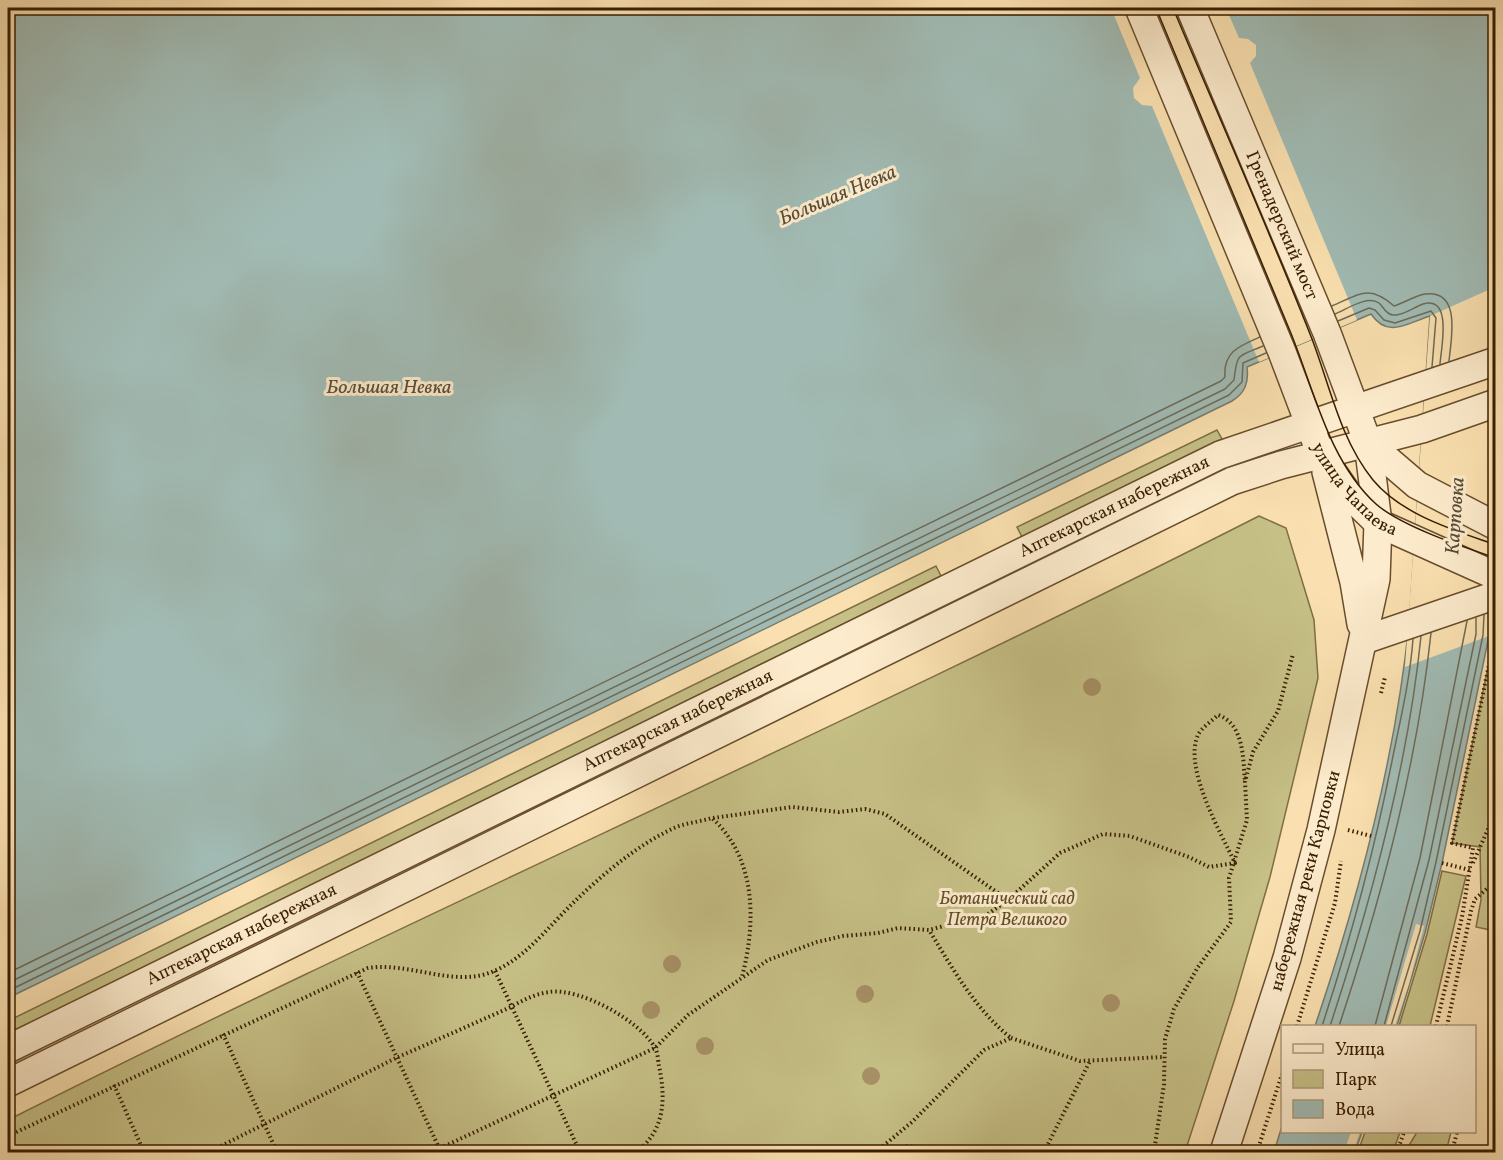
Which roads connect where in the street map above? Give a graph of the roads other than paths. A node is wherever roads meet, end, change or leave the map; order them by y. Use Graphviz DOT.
graph roads {
  1 [pos="1139,8"];
  2 [pos="1190,8"];
  3 [pos="1496,361"];
  4 [pos="1496,403"];
  5 [pos="1355,409"];
  6 [pos="1309,424"];
  7 [pos="1368,443"];
  8 [pos="1321,455"];
  9 [pos="1378,523"];
  10 [pos="1496,526"];
  11 [pos="1494,586"];
  12 [pos="1364,640"];
  13 [pos="8,1049"];
  14 [pos="8,1083"];
  15 [pos="1224,1152"];
  1 -- 6 [label="street"];
  2 -- 5 [label="street, Гренадерский мост"];
  3 -- 5 [label="street, Аптекарская набережная"];
  4 -- 7 [label="street, Аптекарская набережная"];
  5 -- 6 [label="street, Аптекарская набережная"];
  5 -- 7 [label="street, Гренадерский мост"];
  6 -- 8 [label="street, улица Чапаева"];
  6 -- 13 [label="street, Аптекарская набережная"];
  7 -- 8 [label="street, Аптекарская набережная"];
  7 -- 9 [label="street, набережная реки Карповки"];
  7 -- 10 [label="street, улица Чапаева"];
  8 -- 9 [label="street, улица Чапаева"];
  8 -- 12 [label="street, набережная реки Карповки"];
  8 -- 14 [label="street, Аптекарская набережная"];
  9 -- 11 [label="street, улица Чапаева"];
  9 -- 12 [label="street, набережная реки Карповки"];
  11 -- 12 [label="street"];
  12 -- 15 [label="street, набережная реки Карповки"];
}
